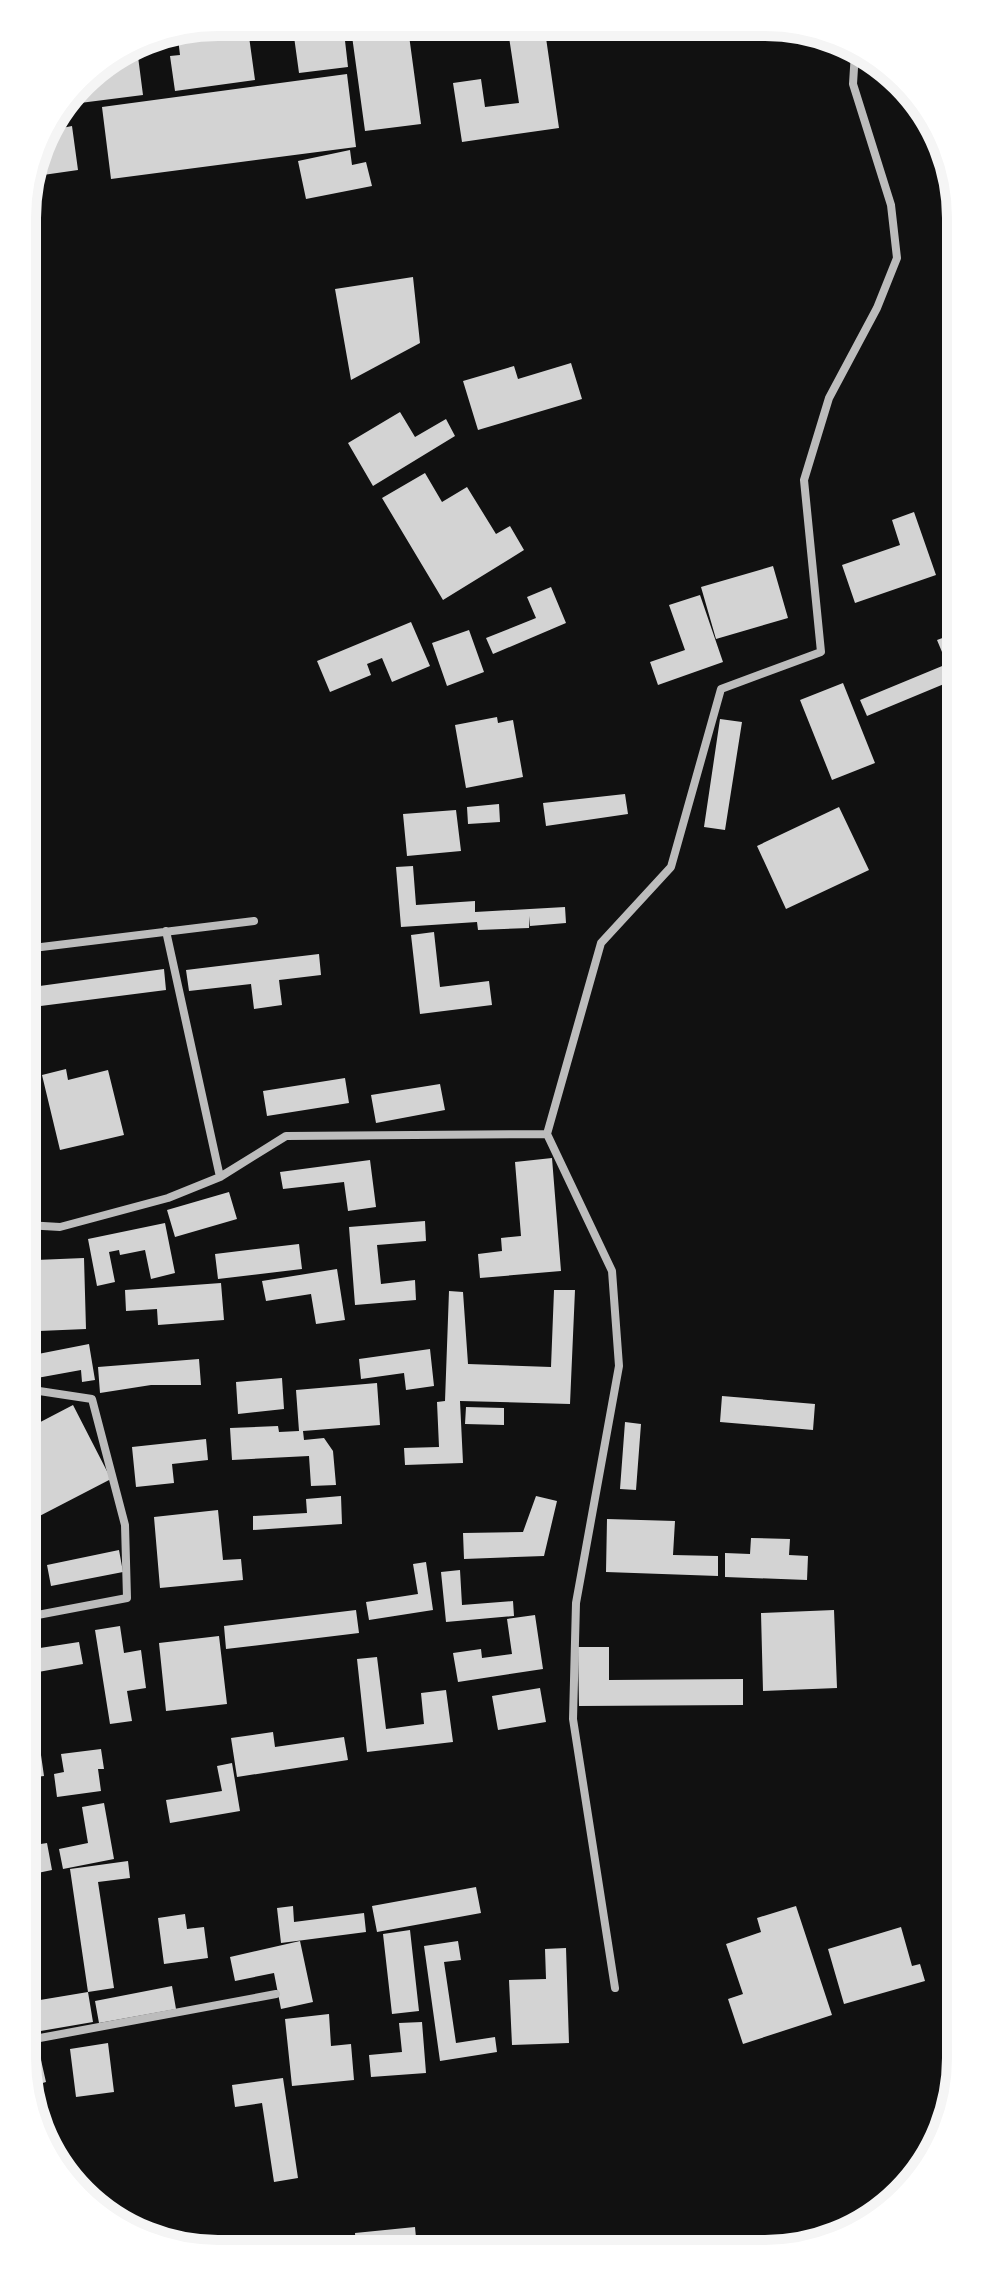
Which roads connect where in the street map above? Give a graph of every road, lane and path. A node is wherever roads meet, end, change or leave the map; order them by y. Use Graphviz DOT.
graph roads {
  1 [pos="854,60"];
  2 [pos="254,921"];
  3 [pos="166,931"];
  4 [pos="36,948"];
  5 [pos="547,1134"];
  6 [pos="220,1177"];
  7 [pos="36,1226"];
  8 [pos="36,1391"];
  9 [pos="36,1615"];
  10 [pos="615,1988"];
  11 [pos="276,1994"];
  12 [pos="36,2039"];
  1 -- 5 [label="street"];
  2 -- 3 [label="street"];
  3 -- 4 [label="street"];
  3 -- 6 [label="street"];
  5 -- 6 [label="street"];
  5 -- 10 [label="street"];
  6 -- 7 [label="street"];
  8 -- 9 [label="street"];
  11 -- 12 [label="street"];
}
